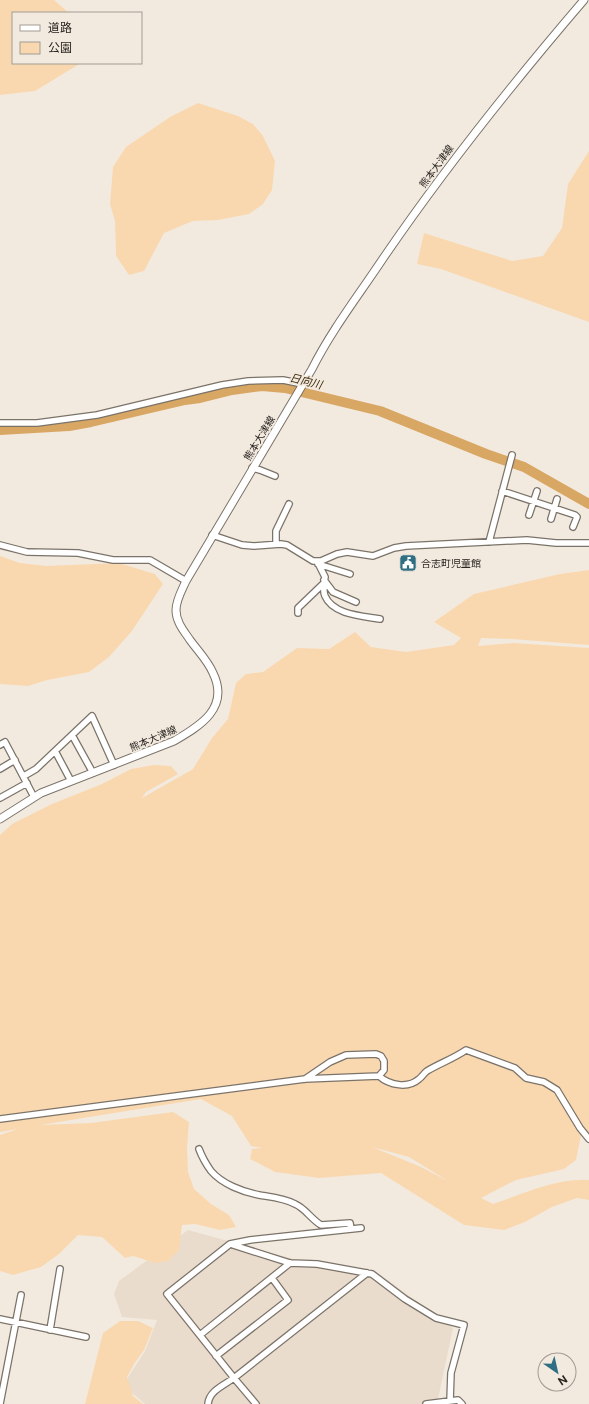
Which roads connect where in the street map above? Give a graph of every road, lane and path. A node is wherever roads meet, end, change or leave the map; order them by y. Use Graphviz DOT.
graph roads {
  1 [pos="584,0"];
  2 [pos="302,386"];
  3 [pos="0,422"];
  4 [pos="512,456"];
  5 [pos="252,468"];
  6 [pos="275,476"];
  7 [pos="502,491"];
  8 [pos="537,491"];
  9 [pos="557,499"];
  10 [pos="533,502"];
  11 [pos="289,504"];
  12 [pos="554,509"];
  13 [pos="529,515"];
  14 [pos="551,519"];
  15 [pos="573,527"];
  16 [pos="212,535"];
  17 [pos="489,542"];
  18 [pos="589,543"];
  19 [pos="276,544"];
  20 [pos="0,545"];
  21 [pos="318,563"];
  22 [pos="350,574"];
  23 [pos="186,581"];
  24 [pos="324,582"];
  25 [pos="356,602"];
  26 [pos="298,613"];
  27 [pos="380,619"];
  28 [pos="72,735"];
  29 [pos="0,745"];
  30 [pos="55,751"];
  31 [pos="15,760"];
  32 [pos="114,764"];
  33 [pos="0,769"];
  34 [pos="93,773"];
  35 [pos="24,776"];
  36 [pos="71,781"];
  37 [pos="27,783"];
  38 [pos="34,797"];
  39 [pos="0,798"];
  40 [pos="0,819"];
  41 [pos="379,1076"];
  42 [pos="304,1079"];
  43 [pos="0,1119"];
  44 [pos="589,1139"];
  45 [pos="199,1149"];
  46 [pos="361,1228"];
  47 [pos="351,1229"];
  48 [pos="230,1244"];
  49 [pos="290,1263"];
  50 [pos="60,1269"];
  51 [pos="367,1273"];
  52 [pos="272,1278"];
  53 [pos="21,1295"];
  54 [pos="0,1319"];
  55 [pos="15,1322"];
  56 [pos="50,1330"];
  57 [pos="200,1335"];
  58 [pos="86,1337"];
  59 [pos="216,1356"];
  60 [pos="234,1378"];
  61 [pos="208,1401"];
  62 [pos="450,1401"];
  63 [pos="0,1404"];
  64 [pos="256,1404"];
  65 [pos="426,1404"];
  66 [pos="462,1404"];
  1 -- 2 [label="main road, 熊本大津線"];
  2 -- 3 [label="street"];
  2 -- 5 [label="main road, 熊本大津線"];
  4 -- 7 [label="street"];
  5 -- 6 [label="street"];
  5 -- 16 [label="main road, 熊本大津線"];
  7 -- 10 [label="street"];
  7 -- 17 [label="street"];
  8 -- 10 [label="street"];
  9 -- 12 [label="street"];
  10 -- 12 [label="street"];
  10 -- 13 [label="street"];
  11 -- 19 [label="street"];
  12 -- 14 [label="street"];
  12 -- 15 [label="street"];
  16 -- 19 [label="street"];
  16 -- 23 [label="main road, 熊本大津線"];
  17 -- 18 [label="street"];
  17 -- 21 [label="street"];
  19 -- 21 [label="street"];
  20 -- 23 [label="street"];
  21 -- 22 [label="street"];
  21 -- 24 [label="street"];
  23 -- 32 [label="main road, 熊本大津線"];
  24 -- 25 [label="street"];
  24 -- 26 [label="street"];
  24 -- 27 [label="street"];
  28 -- 30 [label="street"];
  28 -- 32 [label="street"];
  28 -- 34 [label="street"];
  29 -- 31 [label="street"];
  30 -- 35 [label="street"];
  30 -- 36 [label="street"];
  31 -- 33 [label="street"];
  31 -- 35 [label="street"];
  32 -- 34 [label="main road, 熊本大津線"];
  34 -- 36 [label="main road, 熊本大津線"];
  35 -- 37 [label="street"];
  36 -- 38 [label="main road, 熊本大津線"];
  37 -- 38 [label="street"];
  37 -- 39 [label="street"];
  38 -- 40 [label="main road, 熊本大津線"];
  41 -- 42 [label="street"];
  41 -- 42 [label="street"];
  41 -- 44 [label="street"];
  42 -- 43 [label="street"];
  45 -- 47 [label="street"];
  46 -- 47 [label="street"];
  47 -- 48 [label="street"];
  48 -- 49 [label="street"];
  48 -- 57 [label="street"];
  49 -- 51 [label="street"];
  49 -- 52 [label="street"];
  50 -- 56 [label="street"];
  51 -- 60 [label="street"];
  51 -- 62 [label="street"];
  52 -- 57 [label="street"];
  52 -- 59 [label="street"];
  53 -- 55 [label="street"];
  54 -- 55 [label="street"];
  55 -- 56 [label="street"];
  55 -- 63 [label="street"];
  56 -- 58 [label="street"];
  57 -- 59 [label="street"];
  59 -- 60 [label="street"];
  60 -- 61 [label="street"];
  60 -- 64 [label="street"];
  62 -- 65 [label="street"];
  62 -- 66 [label="street"];
}
